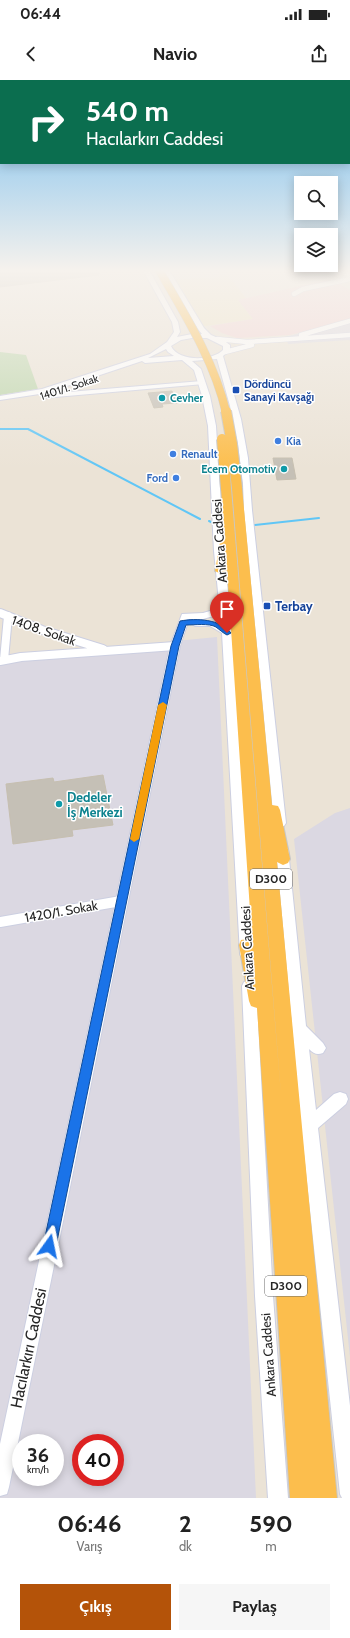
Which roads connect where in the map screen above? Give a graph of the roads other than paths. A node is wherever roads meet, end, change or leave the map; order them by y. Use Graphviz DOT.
graph roads {
  1 [pos="175,336"];
  2 [pos="187,336"];
  3 [pos="194,336"];
  4 [pos="204,336"];
  5 [pos="208,336"];
  6 [pos="297,336"];
  7 [pos="340,336"];
  8 [pos="217,339"];
  9 [pos="350,340"];
  10 [pos="297,341"];
  11 [pos="172,342"];
  12 [pos="223,354"];
  13 [pos="184,358"];
  14 [pos="202,383"];
  15 [pos="44,396"];
  16 [pos="0,398"];
  17 [pos="0,402"];
  18 [pos="232,488"];
  19 [pos="248,510"];
  20 [pos="228,514"];
  21 [pos="242,544"];
  22 [pos="221,570"];
  23 [pos="224,602"];
  24 [pos="0,613"];
  25 [pos="8,616"];
  26 [pos="184,619"];
  27 [pos="227,633"];
  28 [pos="175,646"];
  29 [pos="108,650"];
  30 [pos="2,661"];
  31 [pos="260,755"];
  32 [pos="283,859"];
  33 [pos="121,901"];
  34 [pos="0,922"];
  35 [pos="247,945"];
  36 [pos="299,1029"];
  37 [pos="318,1048"];
  38 [pos="270,1074"];
  39 [pos="340,1099"];
  40 [pos="309,1125"];
  41 [pos="0,1488"];
  42 [pos="350,1494"];
  43 [pos="278,1498"];
  44 [pos="302,1498"];
  45 [pos="325,1498"];
  1 -- 11 [label="main road"];
  2 -- 18 [label="highway, Ankara Caddesi / D300, bridge"];
  3 -- 18 [label="highway, Ankara Caddesi / D300, bridge"];
  4 -- 11 [label="main road"];
  5 -- 8 [label="main road"];
  6 -- 10 [label="street"];
  7 -- 10 [label="street"];
  8 -- 10 [label="street"];
  8 -- 12 [label="main road"];
  9 -- 10 [label="street"];
  10 -- 12 [label="street"];
  11 -- 13 [label="main road, Ankara Caddesi"];
  11 -- 16 [label="main road, 1401/1. Sokak"];
  12 -- 13 [label="main road"];
  12 -- 19 [label="main road"];
  13 -- 14 [label="main road, Ankara Caddesi"];
  13 -- 15 [label="main road, 1401/1. Sokak"];
  14 -- 15 [label="street"];
  14 -- 22 [label="main road, Ankara Caddesi"];
  15 -- 17 [label="main road, 1401/1. Sokak"];
  18 -- 20 [label="highway, Ankara Caddesi / D300"];
  18 -- 21 [label="highway, Ankara Caddesi / D300"];
  19 -- 21 [label="highway"];
  19 -- 32 [label="main road"];
  20 -- 22 [label="highway"];
  20 -- 38 [label="highway, Ankara Caddesi / D300"];
  21 -- 31 [label="highway, Ankara Caddesi / D300"];
  22 -- 23 [label="main road, Ankara Caddesi"];
  23 -- 26 [label="street"];
  23 -- 27 [label="main road, Ankara Caddesi"];
  24 -- 25 [label="street"];
  25 -- 29 [label="street, 1408. Sokak"];
  25 -- 30 [label="street, 1408. Sokak"];
  26 -- 27 [label="street"];
  26 -- 28 [label="street, Hacılarkırı Caddesi"];
  27 -- 35 [label="main road, Ankara Caddesi"];
  28 -- 29 [label="street, 1408. Sokak"];
  28 -- 33 [label="street, Hacılarkırı Caddesi"];
  29 -- 30 [label="street, 1408. Sokak"];
  31 -- 32 [label="highway"];
  31 -- 45 [label="highway, Ankara Caddesi / D300"];
  32 -- 36 [label="main road"];
  33 -- 34 [label="street, 1420/1. Sokak"];
  33 -- 41 [label="street, Hacılarkırı Caddesi"];
  35 -- 38 [label="highway"];
  35 -- 43 [label="main road, Ankara Caddesi"];
  36 -- 37 [label="main road"];
  36 -- 40 [label="main road"];
  38 -- 44 [label="highway, Ankara Caddesi / D300"];
  39 -- 40 [label="main road"];
  40 -- 42 [label="main road"];
}
